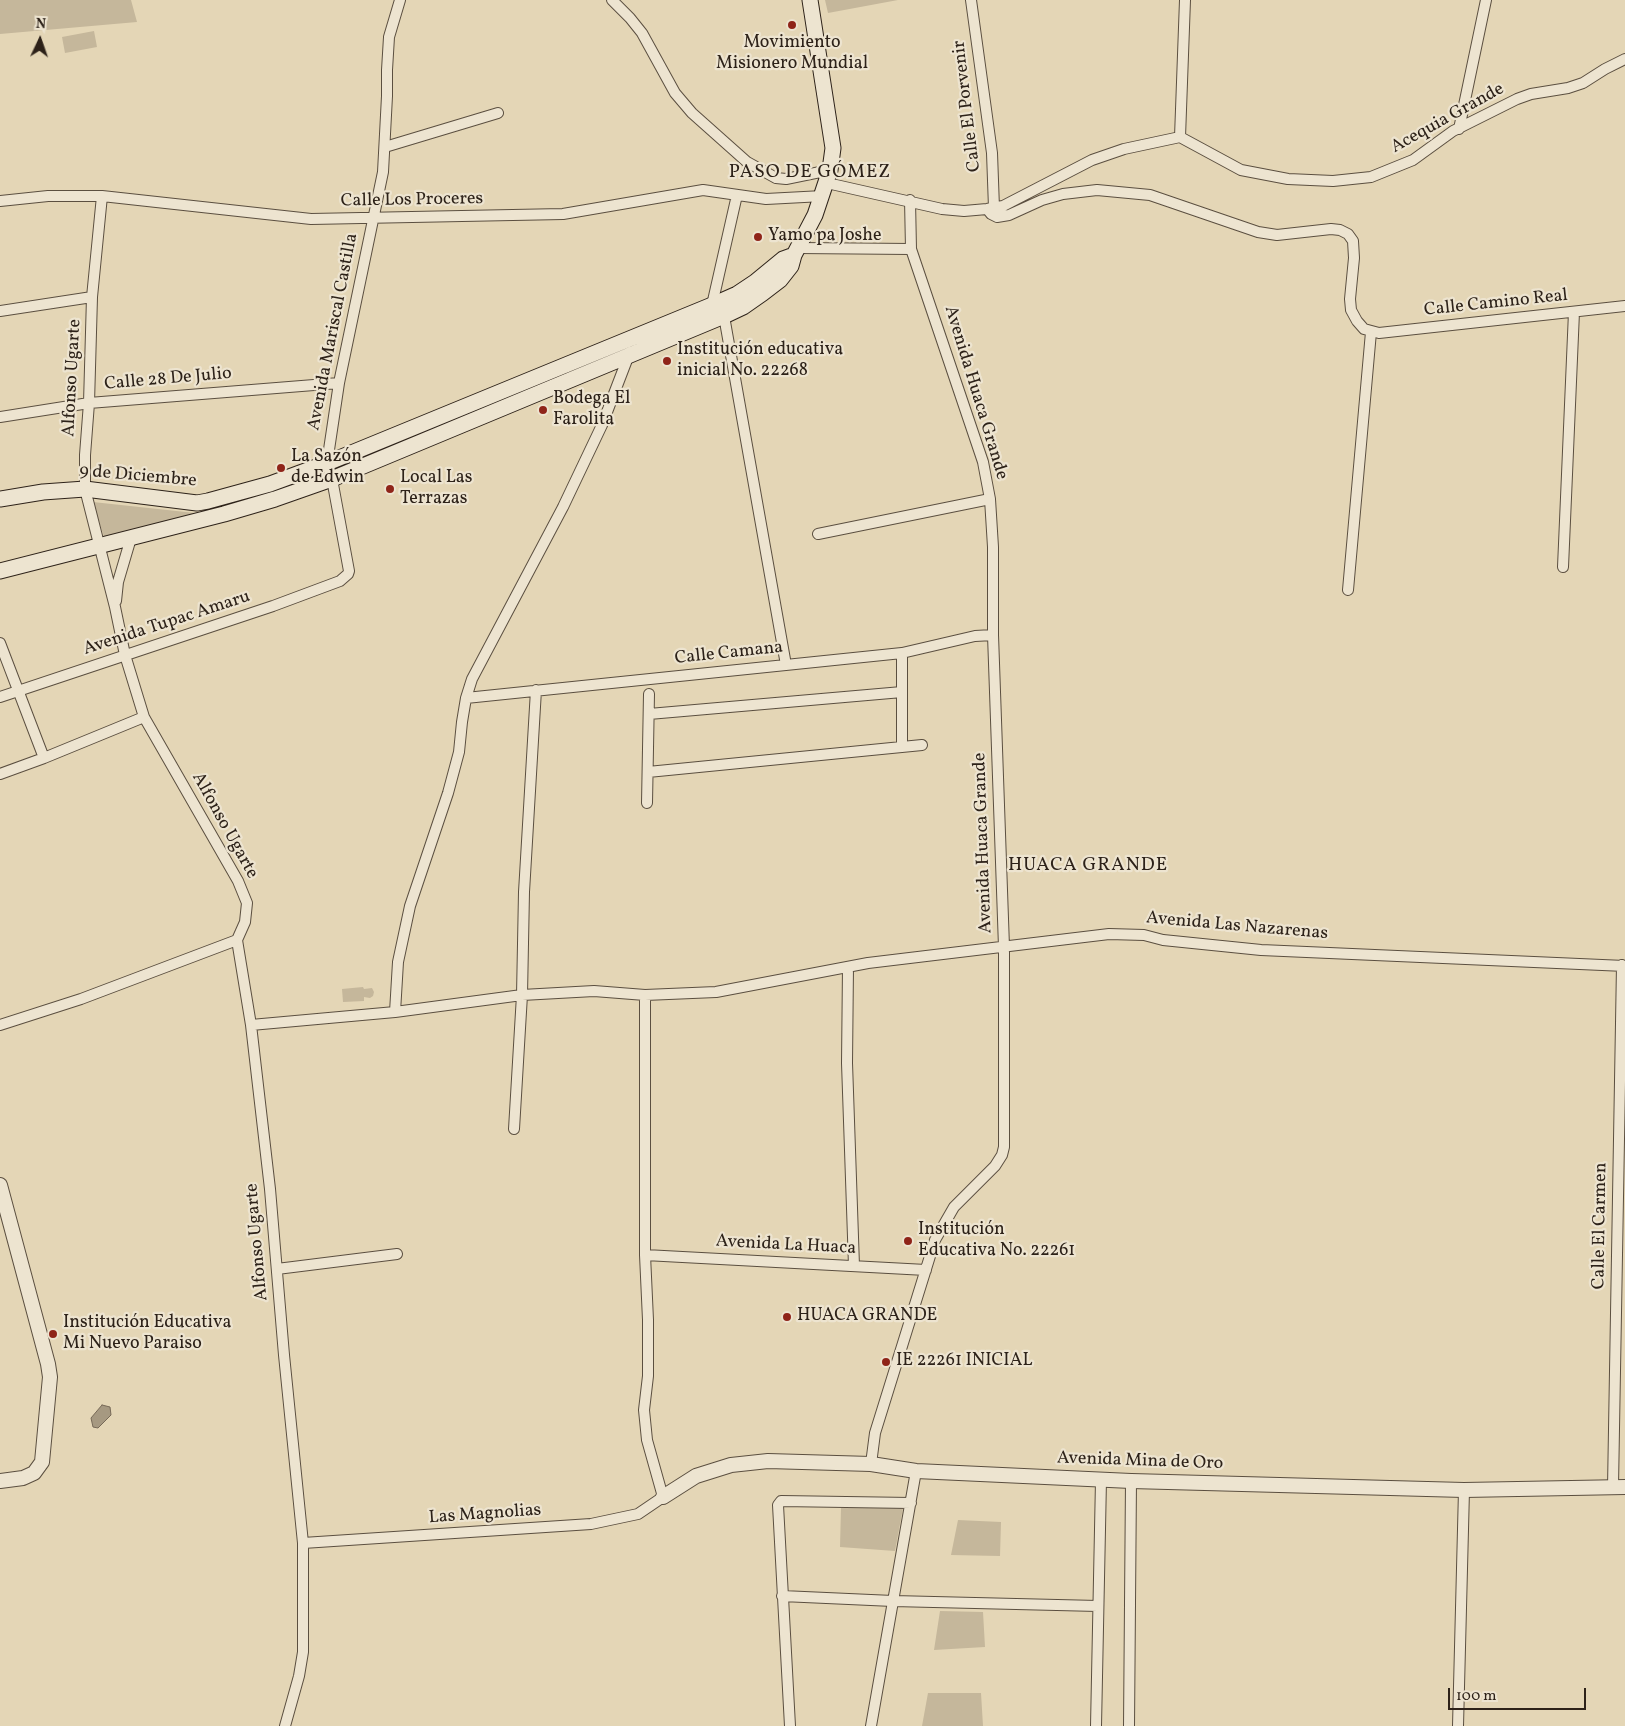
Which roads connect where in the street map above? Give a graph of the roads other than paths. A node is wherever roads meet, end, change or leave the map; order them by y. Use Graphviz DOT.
graph roads {
  1 [pos="400,0"];
  2 [pos="612,0"];
  3 [pos="810,0"];
  4 [pos="971,0"];
  5 [pos="1185,0"];
  6 [pos="1486,0"];
  7 [pos="1625,59"];
  8 [pos="498,113"];
  9 [pos="1459,129"];
  10 [pos="1180,138"];
  11 [pos="386,147"];
  12 [pos="827,183"];
  13 [pos="737,195"];
  14 [pos="102,196"];
  15 [pos="910,200"];
  16 [pos="0,201"];
  17 [pos="990,208"];
  18 [pos="373,217"];
  19 [pos="911,249"];
  20 [pos="796,252"];
  21 [pos="92,298"];
  22 [pos="712,305"];
  23 [pos="1625,306"];
  24 [pos="0,311"];
  25 [pos="1574,312"];
  26 [pos="724,316"];
  27 [pos="1371,332"];
  28 [pos="631,339"];
  29 [pos="629,355"];
  30 [pos="339,383"];
  31 [pos="89,403"];
  32 [pos="0,418"];
  33 [pos="327,463"];
  34 [pos="332,479"];
  35 [pos="85,489"];
  36 [pos="0,499"];
  37 [pos="990,499"];
  38 [pos="818,534"];
  39 [pos="131,538"];
  40 [pos="100,545"];
  41 [pos="1563,567"];
  42 [pos="0,571"];
  43 [pos="1348,590"];
  44 [pos="116,606"];
  45 [pos="993,635"];
  46 [pos="0,643"];
  47 [pos="902,653"];
  48 [pos="125,654"];
  49 [pos="786,665"];
  50 [pos="17,690"];
  51 [pos="536,690"];
  52 [pos="902,692"];
  53 [pos="649,694"];
  54 [pos="0,696"];
  55 [pos="466,698"];
  56 [pos="649,714"];
  57 [pos="144,717"];
  58 [pos="922,745"];
  59 [pos="902,748"];
  60 [pos="44,758"];
  61 [pos="648,772"];
  62 [pos="0,774"];
  63 [pos="647,803"];
  64 [pos="238,940"];
  65 [pos="1004,947"];
  66 [pos="1624,966"];
  67 [pos="848,967"];
  68 [pos="522,995"];
  69 [pos="645,995"];
  70 [pos="395,1012"];
  71 [pos="0,1025"];
  72 [pos="251,1025"];
  73 [pos="514,1129"];
  74 [pos="0,1185"];
  75 [pos="397,1254"];
  76 [pos="645,1255"];
  77 [pos="854,1266"];
  78 [pos="277,1269"];
  79 [pos="926,1270"];
  80 [pos="871,1464"];
  81 [pos="916,1471"];
  82 [pos="1101,1480"];
  83 [pos="0,1481"];
  84 [pos="1131,1481"];
  85 [pos="1619,1487"];
  86 [pos="1464,1490"];
  87 [pos="663,1497"];
  88 [pos="910,1503"];
  89 [pos="303,1543"];
  90 [pos="782,1596"];
  91 [pos="893,1601"];
  92 [pos="1098,1606"];
  93 [pos="285,1726"];
  94 [pos="790,1726"];
  95 [pos="871,1726"];
  96 [pos="1096,1726"];
  97 [pos="1129,1726"];
  98 [pos="1458,1726"];
  1 -- 11 [label="street, Avenida Mariscal Castilla"];
  2 -- 12 [label="street"];
  3 -- 12 [label="main road"];
  4 -- 17 [label="street, Calle El Porvenir"];
  5 -- 10 [label="street"];
  6 -- 9 [label="street"];
  7 -- 9 [label="street, Acequia Grande"];
  8 -- 11 [label="street"];
  9 -- 10 [label="street, Acequia Grande"];
  10 -- 17 [label="street"];
  11 -- 18 [label="street, Avenida Mariscal Castilla"];
  12 -- 13 [label="street, Calle Los Proceres"];
  12 -- 15 [label="street"];
  12 -- 20 [label="main road"];
  13 -- 18 [label="street, Calle Los Proceres"];
  13 -- 22 [label="street"];
  14 -- 16 [label="street, Calle Los Proceres"];
  14 -- 18 [label="street, Calle Los Proceres"];
  14 -- 21 [label="street, Alfonso Ugarte"];
  15 -- 17 [label="street"];
  15 -- 19 [label="street, Avenida Huaca Grande"];
  17 -- 27 [label="street"];
  18 -- 30 [label="street, Avenida Mariscal Castilla"];
  19 -- 20 [label="street"];
  19 -- 37 [label="street, Avenida Huaca Grande"];
  20 -- 22 [label="main road, 9 de Diciembre"];
  20 -- 26 [label="main road"];
  21 -- 24 [label="street"];
  21 -- 31 [label="street, Alfonso Ugarte"];
  22 -- 28 [label="main road, 9 de Diciembre"];
  23 -- 25 [label="street, Calle Camino Real"];
  25 -- 27 [label="street, Calle Camino Real"];
  25 -- 41 [label="street"];
  26 -- 29 [label="main road"];
  26 -- 49 [label="street"];
  27 -- 43 [label="street"];
  28 -- 29 [label="street"];
  28 -- 33 [label="main road, 9 de Diciembre"];
  29 -- 34 [label="main road"];
  29 -- 55 [label="street"];
  30 -- 31 [label="street, Calle 28 De Julio"];
  30 -- 33 [label="street, Avenida Mariscal Castilla"];
  31 -- 32 [label="street, Calle 28 De Julio"];
  31 -- 35 [label="street, Alfonso Ugarte"];
  33 -- 34 [label="street"];
  33 -- 35 [label="main road, 9 de Diciembre"];
  34 -- 39 [label="main road"];
  34 -- 48 [label="street, Avenida Tupac Amaru"];
  35 -- 36 [label="main road, 9 de Diciembre"];
  35 -- 40 [label="street, Alfonso Ugarte"];
  37 -- 38 [label="street"];
  37 -- 45 [label="street, Avenida Huaca Grande"];
  39 -- 40 [label="main road"];
  39 -- 44 [label="street"];
  40 -- 42 [label="main road"];
  40 -- 44 [label="street, Alfonso Ugarte"];
  44 -- 48 [label="street, Alfonso Ugarte"];
  45 -- 47 [label="street, Calle Camana"];
  45 -- 65 [label="street, Avenida Huaca Grande"];
  46 -- 50 [label="street"];
  47 -- 49 [label="street, Calle Camana"];
  47 -- 52 [label="street"];
  48 -- 50 [label="street, Avenida Tupac Amaru"];
  48 -- 57 [label="street, Alfonso Ugarte"];
  49 -- 51 [label="street, Calle Camana"];
  50 -- 54 [label="street, Avenida Tupac Amaru"];
  50 -- 60 [label="street"];
  51 -- 55 [label="street, Calle Camana"];
  51 -- 68 [label="street"];
  52 -- 56 [label="street"];
  52 -- 59 [label="street"];
  53 -- 56 [label="street"];
  55 -- 70 [label="street"];
  56 -- 61 [label="street"];
  57 -- 60 [label="street"];
  57 -- 64 [label="street, Alfonso Ugarte"];
  58 -- 59 [label="street"];
  59 -- 61 [label="street"];
  60 -- 62 [label="street"];
  61 -- 63 [label="street"];
  64 -- 71 [label="street"];
  64 -- 72 [label="street, Alfonso Ugarte"];
  65 -- 66 [label="street, Avenida Las Nazarenas"];
  65 -- 67 [label="street, Avenida Las Nazarenas"];
  65 -- 79 [label="street, Avenida Huaca Grande"];
  66 -- 85 [label="street, Calle El Carmen"];
  67 -- 69 [label="street, Avenida Las Nazarenas"];
  67 -- 77 [label="street"];
  68 -- 69 [label="street, Avenida Las Nazarenas"];
  68 -- 70 [label="street, Avenida Las Nazarenas"];
  68 -- 73 [label="street"];
  69 -- 76 [label="street"];
  70 -- 72 [label="street, Avenida Las Nazarenas"];
  72 -- 78 [label="street, Alfonso Ugarte"];
  74 -- 83 [label="street"];
  75 -- 78 [label="street"];
  76 -- 77 [label="street, Avenida La Huaca"];
  76 -- 87 [label="street"];
  77 -- 79 [label="street, Avenida La Huaca"];
  78 -- 89 [label="street, Alfonso Ugarte"];
  79 -- 80 [label="street, Avenida Huaca Grande"];
  80 -- 81 [label="street, Avenida Mina de Oro"];
  80 -- 87 [label="street, Avenida Mina de Oro"];
  81 -- 82 [label="street, Avenida Mina de Oro"];
  81 -- 88 [label="street"];
  82 -- 84 [label="street, Avenida Mina de Oro"];
  82 -- 92 [label="street"];
  84 -- 86 [label="street, Avenida Mina de Oro"];
  84 -- 97 [label="street"];
  85 -- 86 [label="street, Avenida Mina de Oro"];
  86 -- 98 [label="street"];
  87 -- 89 [label="street, Las Magnolias"];
  88 -- 90 [label="street"];
  88 -- 91 [label="street"];
  89 -- 93 [label="street, Alfonso Ugarte"];
  90 -- 91 [label="street"];
  90 -- 94 [label="street"];
  91 -- 92 [label="street"];
  91 -- 95 [label="street"];
  92 -- 96 [label="street"];
}
